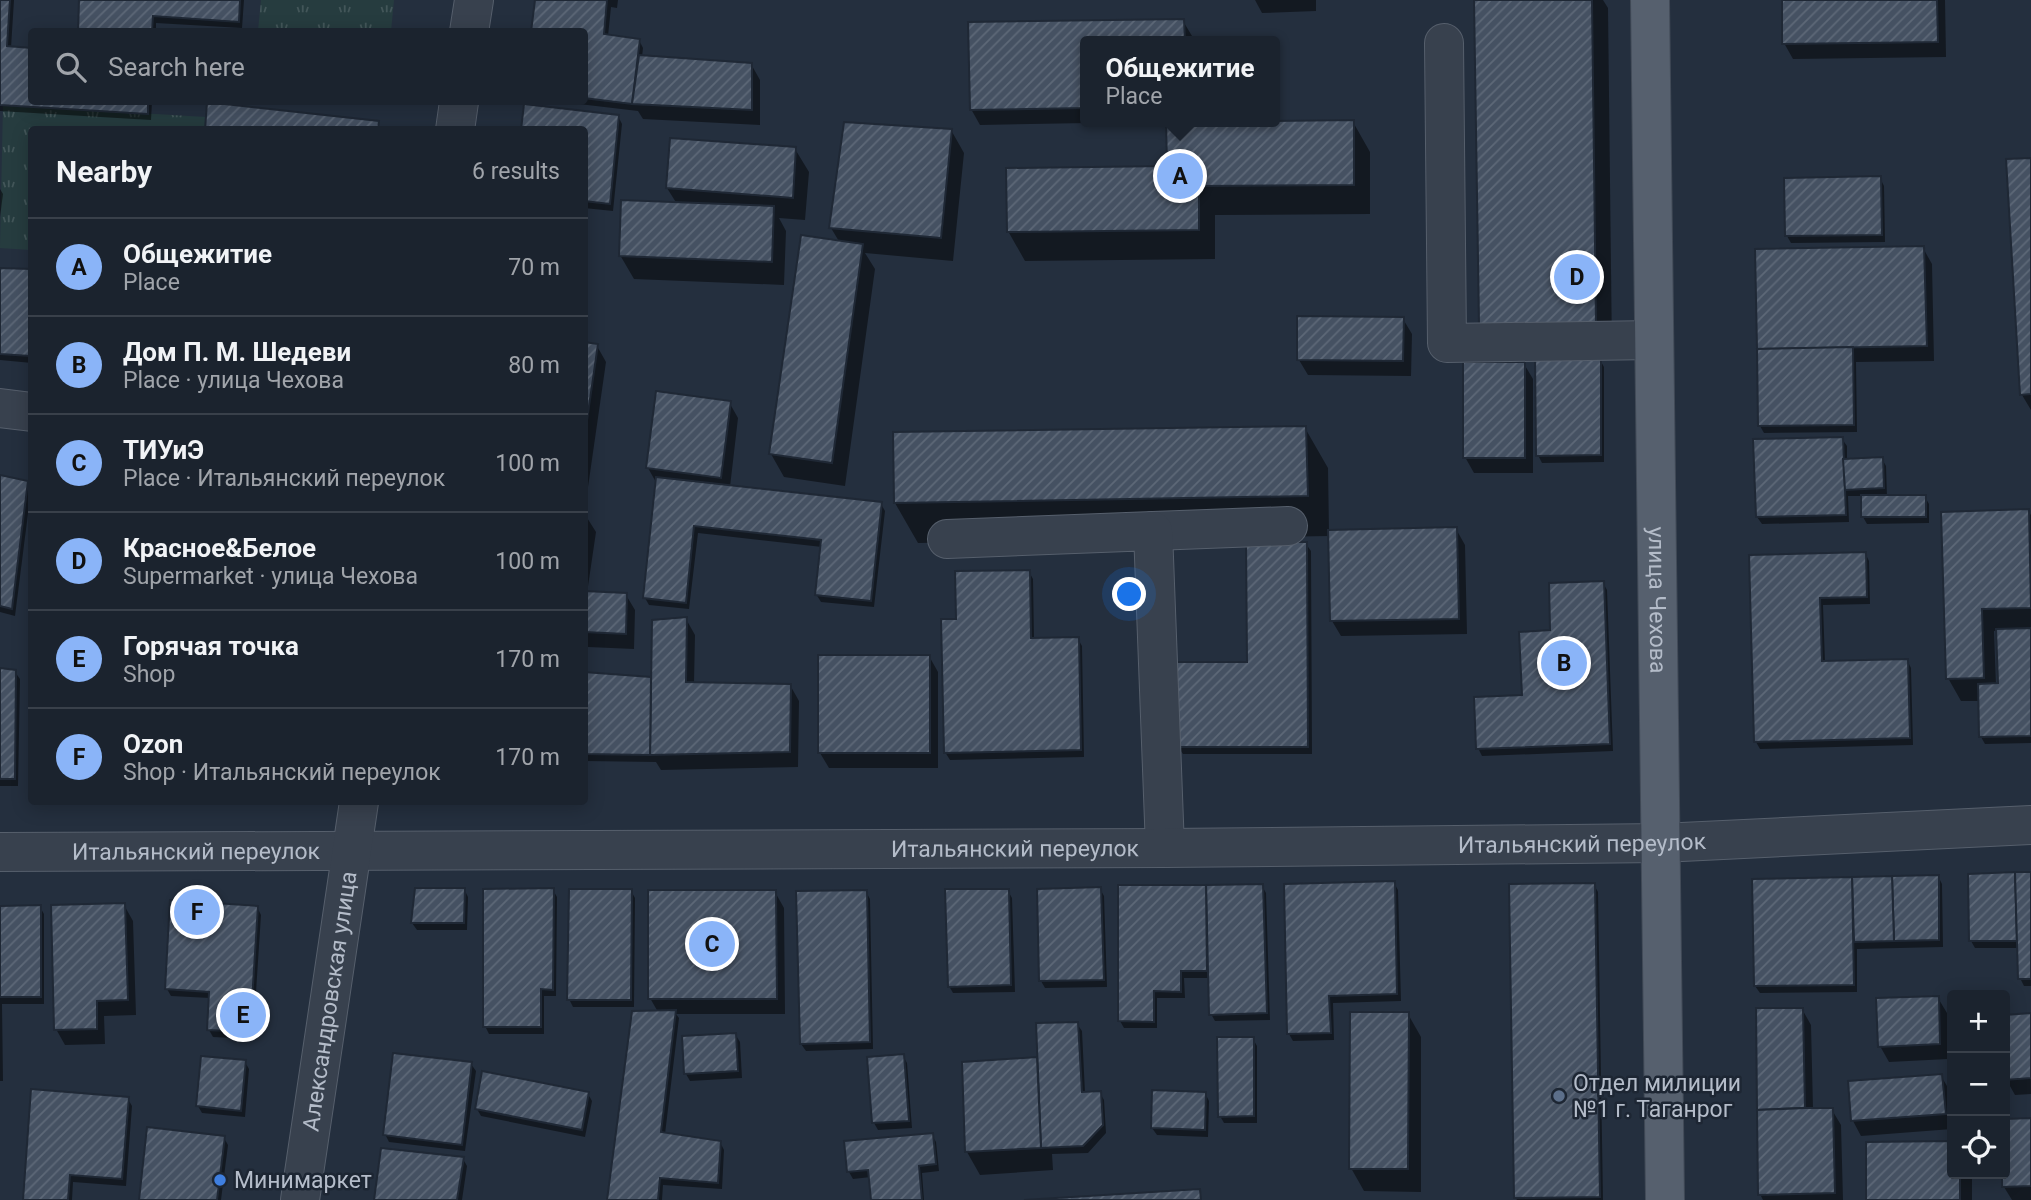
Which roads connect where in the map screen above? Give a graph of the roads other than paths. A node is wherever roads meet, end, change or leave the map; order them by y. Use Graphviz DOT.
graph roads {
  1 [pos="474,0"];
  2 [pos="1650,0"];
  3 [pos="470,28"];
  4 [pos="1444,43"];
  5 [pos="459,105"];
  6 [pos="456,126"];
  7 [pos="1654,340"];
  8 [pos="0,408"];
  9 [pos="28,412"];
  10 [pos="1287,526"];
  11 [pos="1153,531"];
  12 [pos="947,539"];
  13 [pos="359,805"];
  14 [pos="2031,825"];
  15 [pos="1661,843"];
  16 [pos="1165,848"];
  17 [pos="352,850"];
  18 [pos="0,852"];
  19 [pos="300,1200"];
  20 [pos="1665,1200"];
  1 -- 3 [label="street"];
  2 -- 7 [label="main road, улица Чехова"];
  4 -- 7 [label="street"];
  5 -- 6 [label="street"];
  7 -- 15 [label="main road, улица Чехова"];
  8 -- 9 [label="street"];
  10 -- 11 [label="street"];
  11 -- 12 [label="street"];
  11 -- 16 [label="street"];
  13 -- 17 [label="street, Александровская улица"];
  14 -- 15 [label="street, Итальянский переулок"];
  15 -- 16 [label="street, Итальянский переулок"];
  15 -- 20 [label="main road, улица Чехова"];
  16 -- 17 [label="street, Итальянский переулок"];
  17 -- 18 [label="street, Итальянский переулок"];
  17 -- 19 [label="street, Александровская улица"];
}
